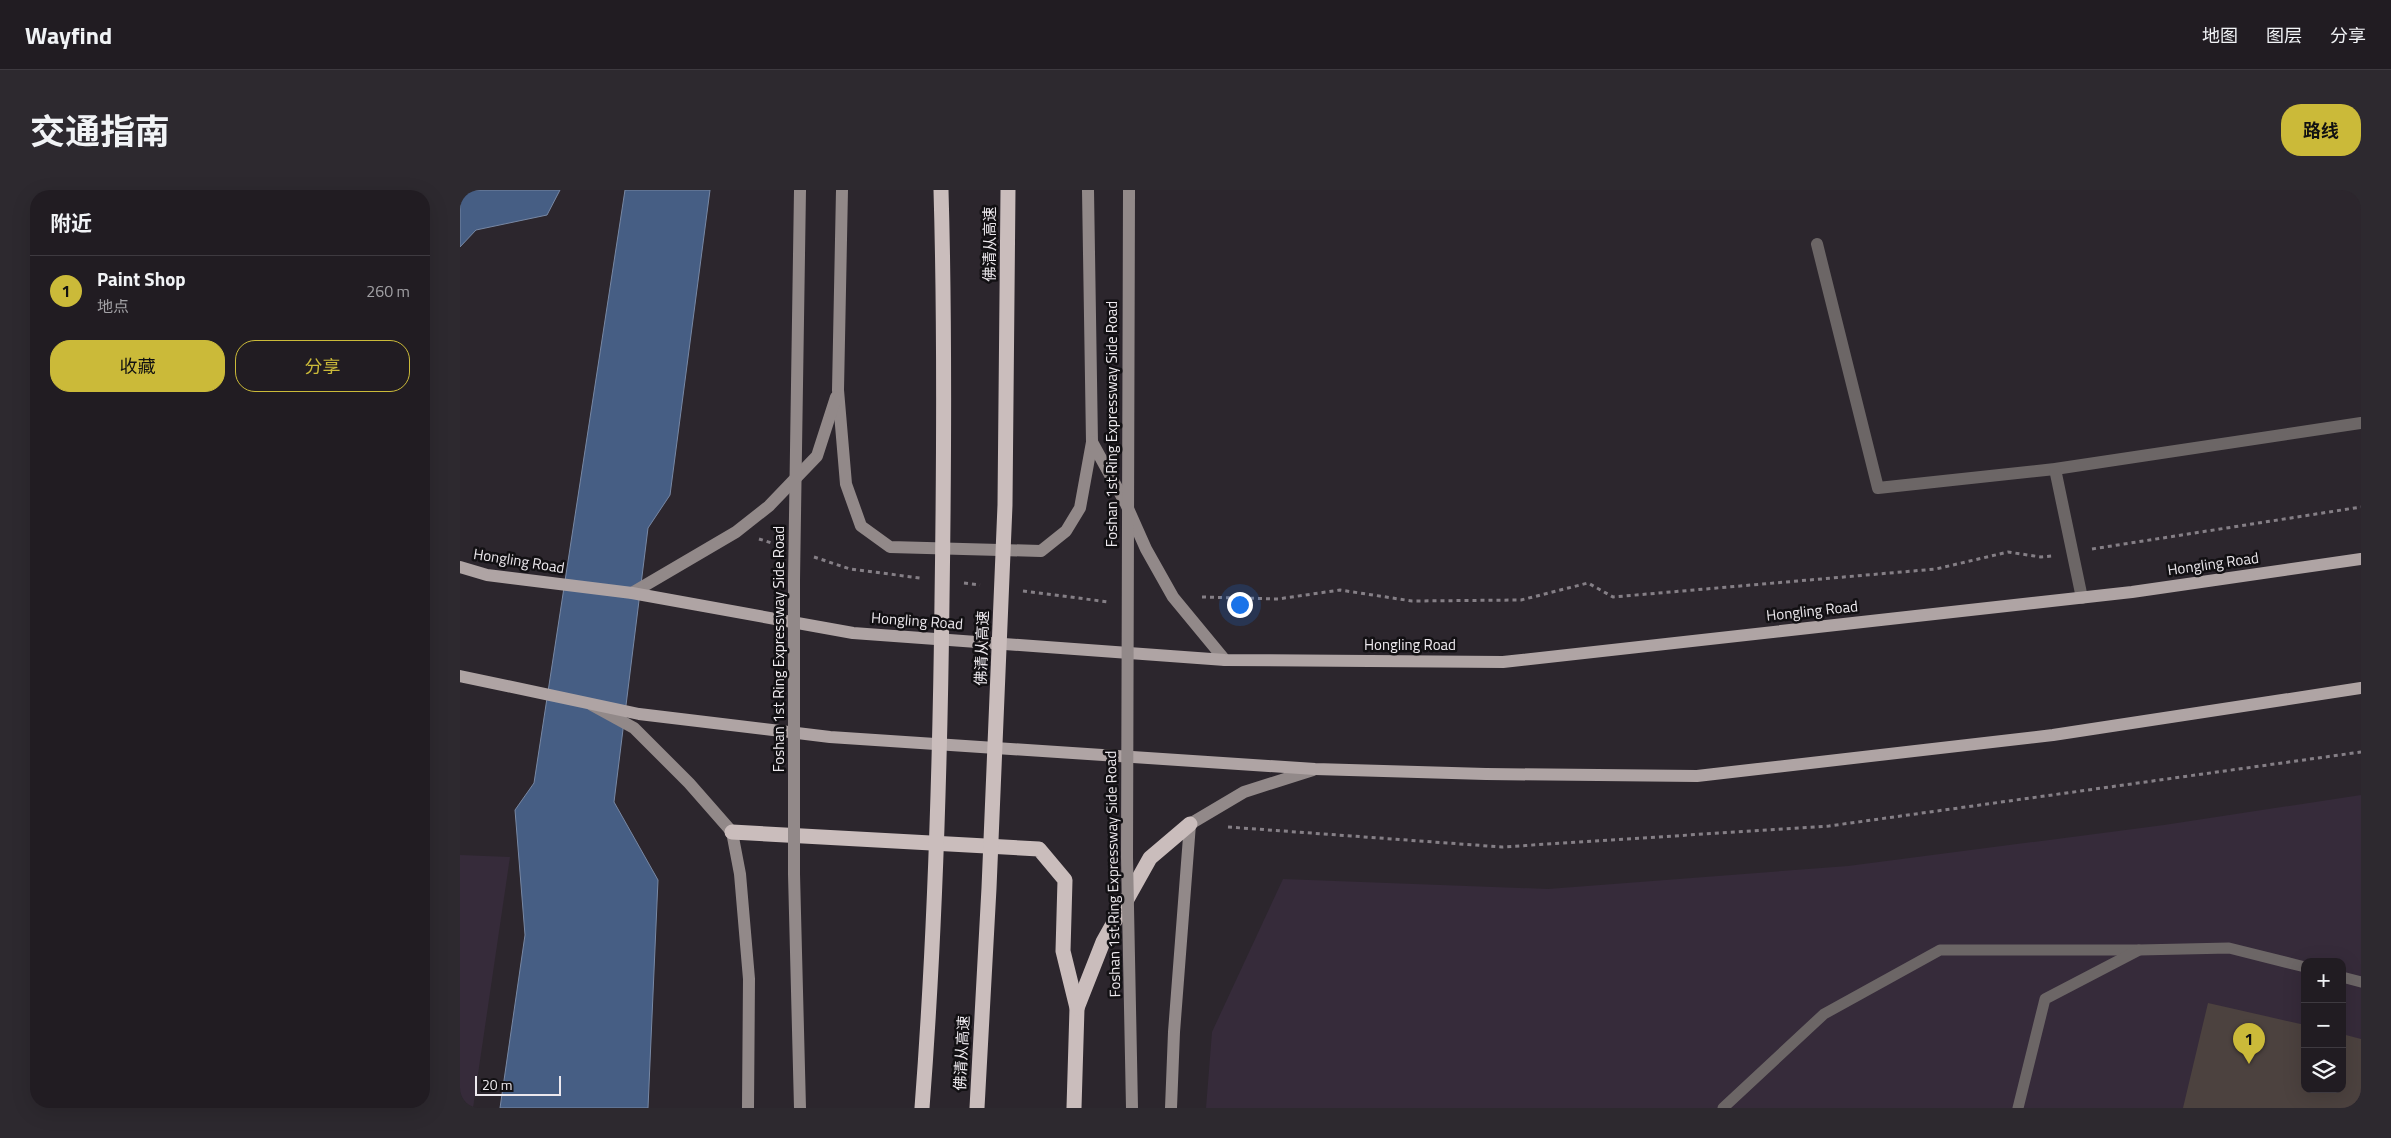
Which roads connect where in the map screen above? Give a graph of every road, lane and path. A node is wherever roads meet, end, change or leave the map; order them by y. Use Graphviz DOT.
graph roads {
  1 [pos="800,190"];
  2 [pos="842,190"];
  3 [pos="941,190"];
  4 [pos="1008,190"];
  5 [pos="1088,190"];
  6 [pos="1129,190"];
  7 [pos="1817,244"];
  8 [pos="838,390"];
  9 [pos="2361,423"];
  10 [pos="1092,442"];
  11 [pos="2055,469"];
  12 [pos="2361,507"];
  13 [pos="736,532"];
  14 [pos="795,551"];
  15 [pos="2071,553"];
  16 [pos="2361,559"];
  17 [pos="460,567"];
  18 [pos="928,579"];
  19 [pos="958,583"];
  20 [pos="988,586"];
  21 [pos="1017,590"];
  22 [pos="632,593"];
  23 [pos="1173,597"];
  24 [pos="2082,598"];
  25 [pos="1116,603"];
  26 [pos="1225,660"];
  27 [pos="462,676"];
  28 [pos="2361,688"];
  29 [pos="589,704"];
  30 [pos="2361,752"];
  31 [pos="1315,769"];
  32 [pos="1190,824"];
  33 [pos="732,832"];
  34 [pos="2139,950"];
  35 [pos="2301,966"];
  36 [pos="2346,978"];
  37 [pos="2361,982"];
  38 [pos="1078,1008"];
  39 [pos="748,1108"];
  40 [pos="800,1108"];
  41 [pos="922,1108"];
  42 [pos="977,1108"];
  43 [pos="1074,1108"];
  44 [pos="1132,1108"];
  45 [pos="1172,1108"];
  46 [pos="1723,1108"];
  47 [pos="2018,1108"];
  1 -- 14 [label="main road, Foshan 1st Ring Expressway Side Road, bridge"];
  2 -- 8 [label="main road, Foshan 1st Ring Expressway Side Road"];
  3 -- 41 [label="highway, bridge"];
  4 -- 42 [label="highway, 佛清从高速, bridge"];
  5 -- 10 [label="main road, Foshan 1st Ring Expressway Side Road"];
  6 -- 44 [label="main road, Foshan 1st Ring Expressway Side Road, bridge"];
  7 -- 11 [label="street"];
  8 -- 10 [label="main road, Foshan 1st Ring Expressway Side Road"];
  8 -- 13 [label="main road"];
  9 -- 11 [label="street"];
  10 -- 23 [label="main road"];
  11 -- 15 [label="street"];
  12 -- 15 [label="path"];
  13 -- 14 [label="path"];
  13 -- 22 [label="main road"];
  14 -- 18 [label="path"];
  14 -- 40 [label="main road, Foshan 1st Ring Expressway Side Road, bridge"];
  15 -- 23 [label="path"];
  15 -- 24 [label="street"];
  16 -- 24 [label="main road, Hongling Road"];
  17 -- 22 [label="main road, Hongling Road"];
  19 -- 20 [label="path"];
  21 -- 25 [label="path"];
  22 -- 26 [label="main road, Hongling Road"];
  23 -- 26 [label="main road"];
  24 -- 26 [label="main road, Hongling Road"];
  27 -- 29 [label="main road"];
  28 -- 31 [label="main road"];
  29 -- 31 [label="main road"];
  29 -- 33 [label="main road"];
  30 -- 32 [label="path"];
  31 -- 32 [label="main road"];
  32 -- 38 [label="highway"];
  32 -- 45 [label="main road"];
  33 -- 38 [label="highway"];
  33 -- 39 [label="main road"];
  34 -- 35 [label="lane"];
  34 -- 46 [label="lane"];
  34 -- 47 [label="lane"];
  36 -- 37 [label="lane"];
  38 -- 43 [label="highway"];
}
